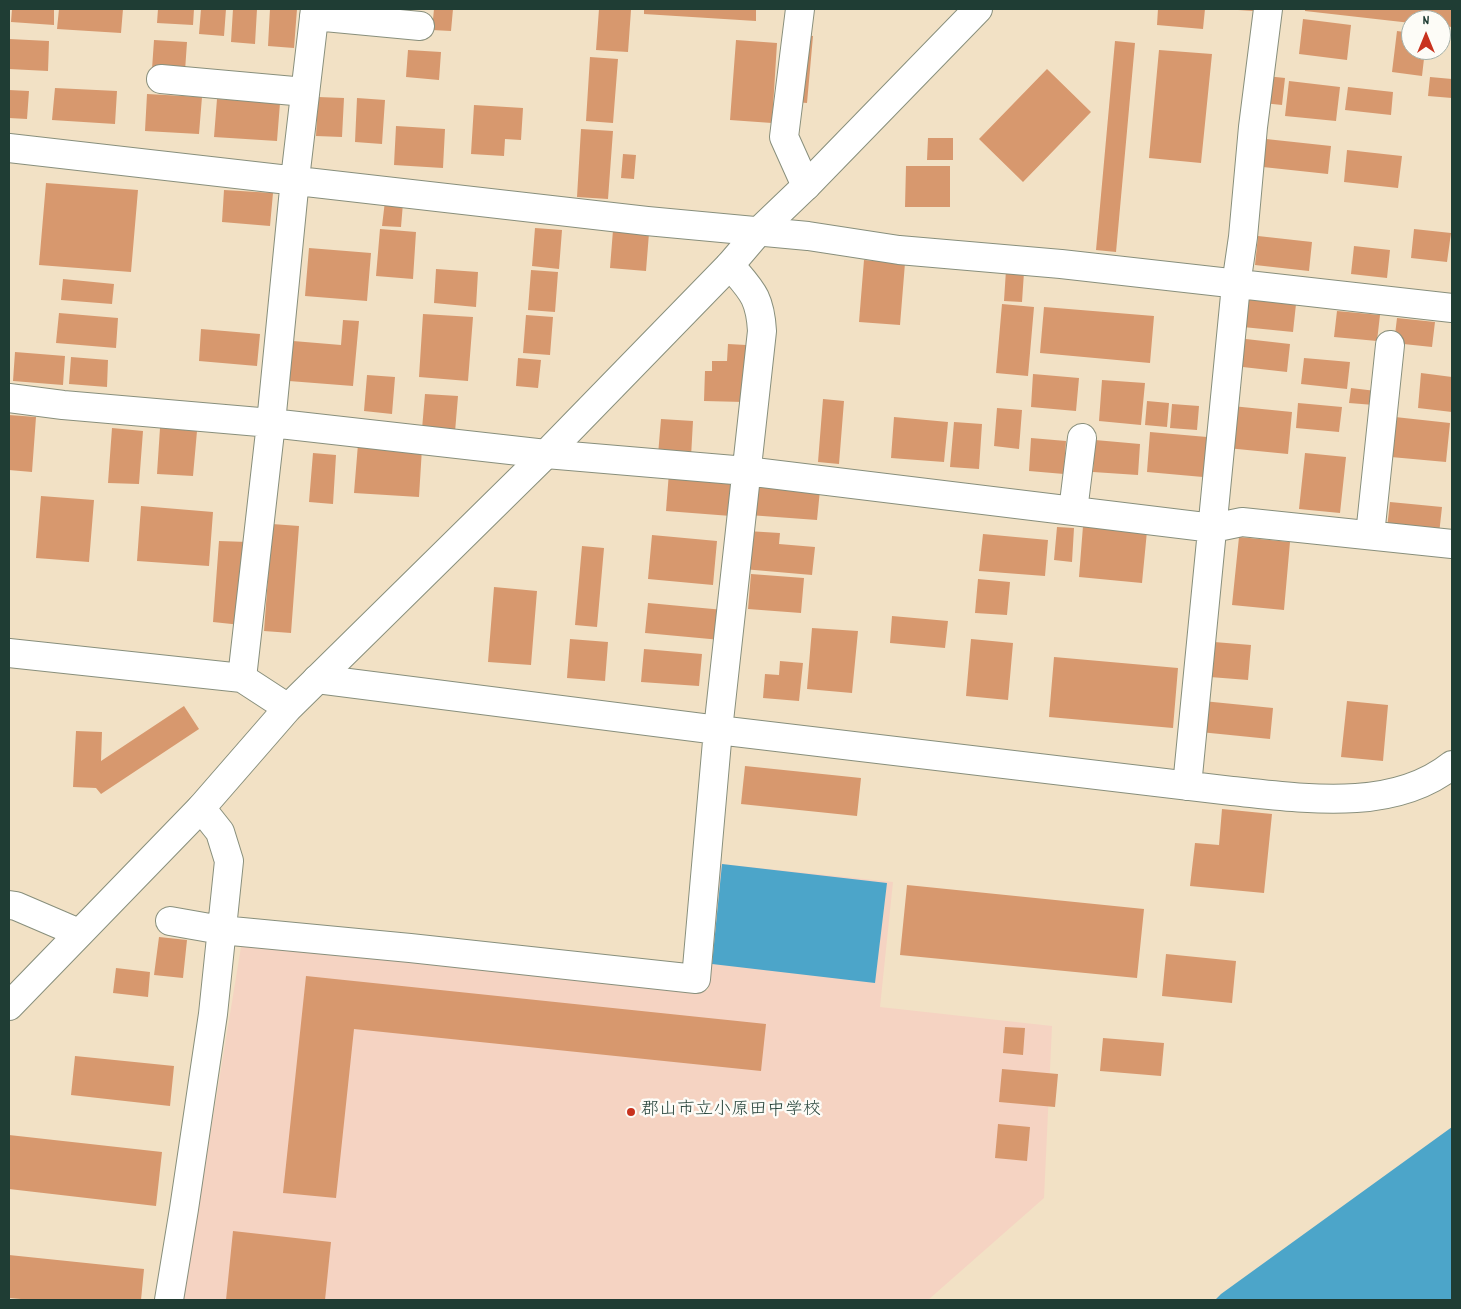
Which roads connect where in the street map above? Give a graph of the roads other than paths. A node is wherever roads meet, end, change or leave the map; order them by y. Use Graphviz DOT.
graph roads {
  1 [pos="800,9"];
  2 [pos="978,9"];
  3 [pos="1268,9"];
  4 [pos="315,12"];
  5 [pos="420,26"];
  6 [pos="161,79"];
  7 [pos="305,92"];
  8 [pos="9,148"];
  9 [pos="295,179"];
  10 [pos="806,186"];
  11 [pos="759,231"];
  12 [pos="730,264"];
  13 [pos="1236,285"];
  14 [pos="1452,308"];
  15 [pos="1390,346"];
  16 [pos="9,398"];
  17 [pos="271,423"];
  18 [pos="1082,438"];
  19 [pos="546,454"];
  20 [pos="746,471"];
  21 [pos="1073,511"];
  22 [pos="1213,528"];
  23 [pos="1370,535"];
  24 [pos="1452,544"];
  25 [pos="9,653"];
  26 [pos="242,678"];
  27 [pos="318,679"];
  28 [pos="288,708"];
  29 [pos="718,730"];
  30 [pos="1452,765"];
  31 [pos="1187,786"];
  32 [pos="201,808"];
  33 [pos="9,905"];
  34 [pos="170,921"];
  35 [pos="221,930"];
  36 [pos="79,933"];
  37 [pos="9,1006"];
  38 [pos="169,1300"];
  1 -- 10 [label="street"];
  2 -- 10 [label="street"];
  3 -- 13 [label="street"];
  4 -- 5 [label="street"];
  4 -- 7 [label="street"];
  6 -- 7 [label="street"];
  7 -- 9 [label="street"];
  8 -- 9 [label="street"];
  9 -- 11 [label="street"];
  9 -- 17 [label="street"];
  10 -- 11 [label="street"];
  11 -- 12 [label="street"];
  11 -- 13 [label="street"];
  12 -- 19 [label="street"];
  12 -- 20 [label="street"];
  13 -- 14 [label="street"];
  13 -- 22 [label="street"];
  15 -- 23 [label="street"];
  16 -- 17 [label="street"];
  17 -- 19 [label="street"];
  17 -- 26 [label="street"];
  18 -- 21 [label="street"];
  19 -- 20 [label="street"];
  19 -- 27 [label="street"];
  20 -- 21 [label="street"];
  20 -- 29 [label="street"];
  21 -- 22 [label="street"];
  22 -- 23 [label="street"];
  22 -- 31 [label="street"];
  23 -- 24 [label="street"];
  25 -- 26 [label="street"];
  26 -- 28 [label="street"];
  27 -- 28 [label="street"];
  27 -- 29 [label="street"];
  28 -- 32 [label="street"];
  29 -- 31 [label="street"];
  29 -- 35 [label="street"];
  30 -- 31 [label="street"];
  32 -- 35 [label="street"];
  32 -- 36 [label="street"];
  33 -- 36 [label="street"];
  34 -- 35 [label="street"];
  35 -- 38 [label="street"];
  36 -- 37 [label="street"];
}
